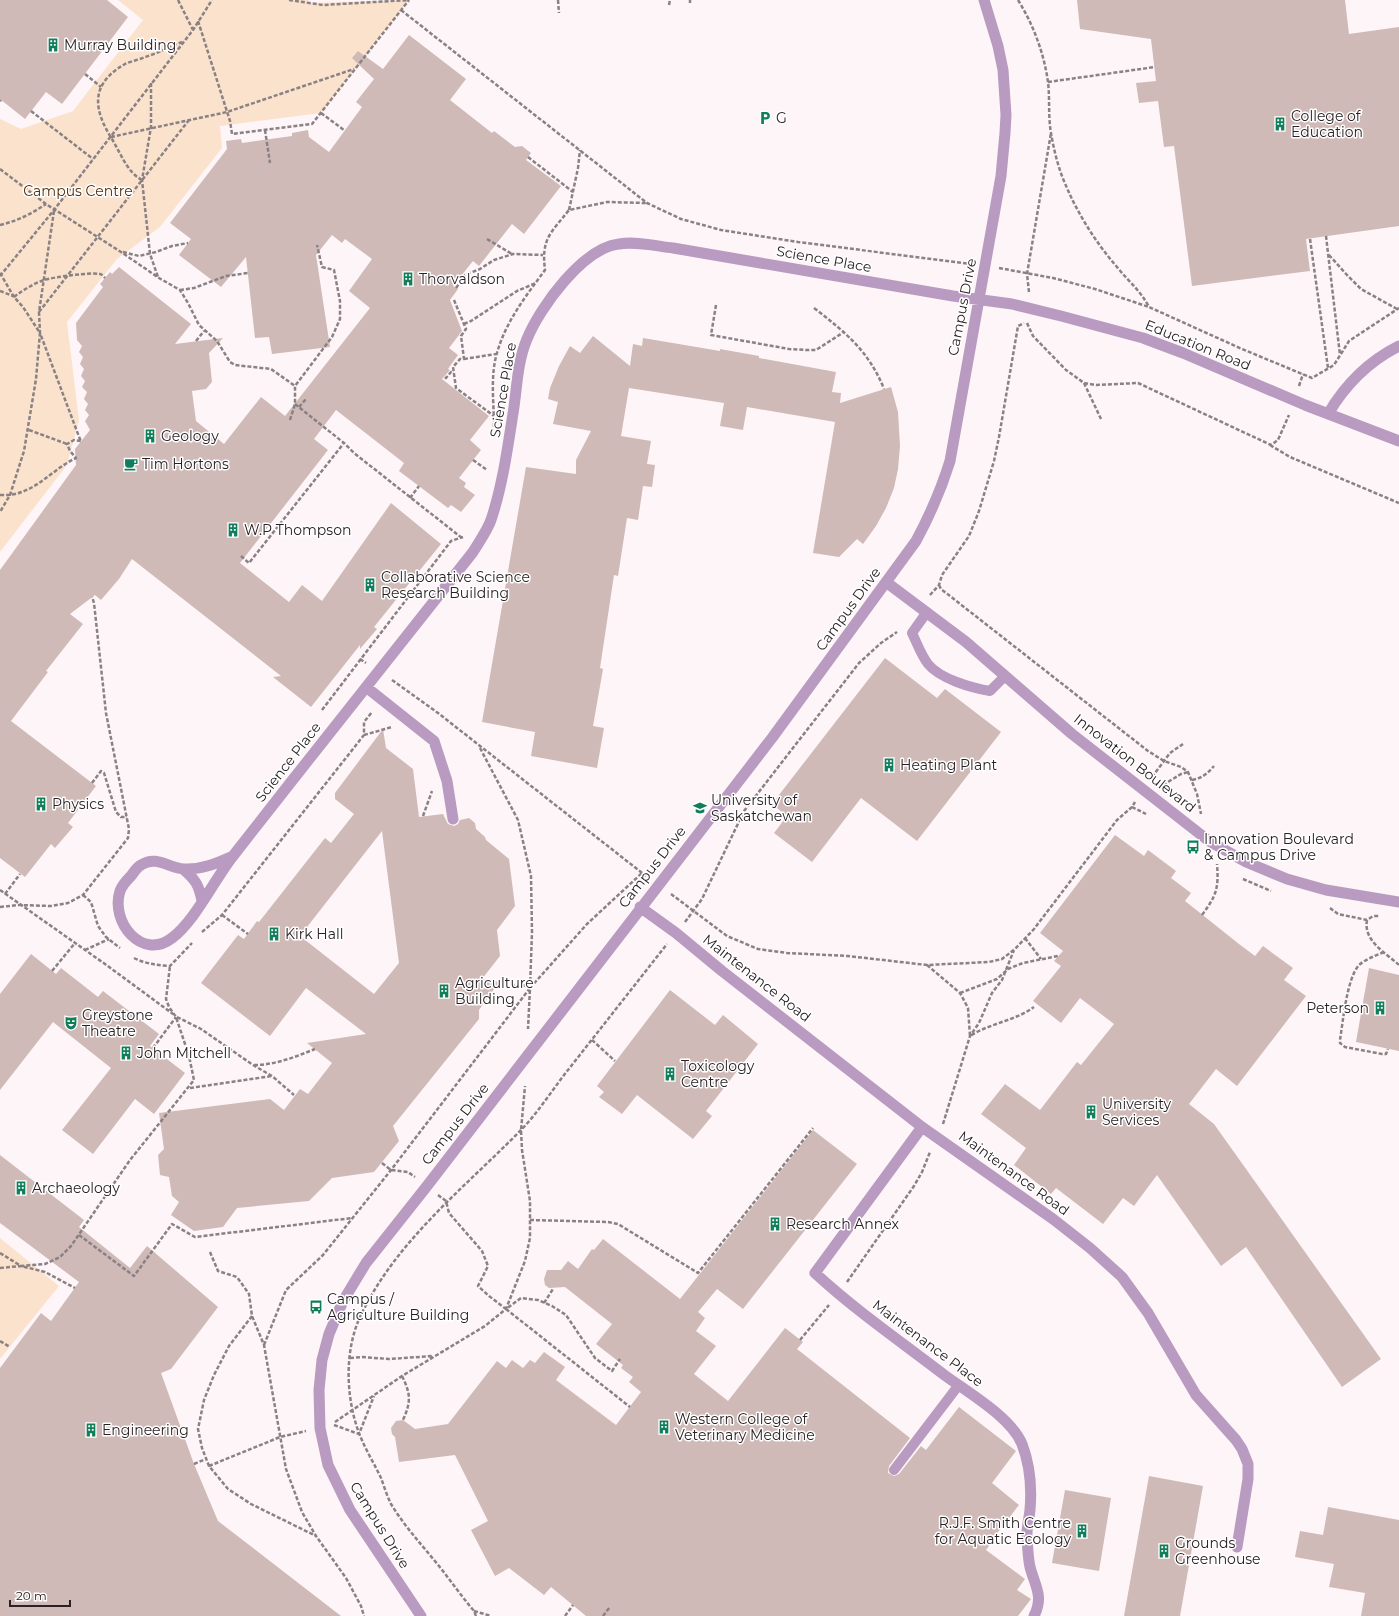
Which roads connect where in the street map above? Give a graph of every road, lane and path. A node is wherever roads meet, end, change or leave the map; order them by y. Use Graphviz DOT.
graph roads {
  1 [pos="178,0"];
  2 [pos="212,0"];
  3 [pos="288,0"];
  4 [pos="409,0"];
  5 [pos="558,0"];
  6 [pos="670,0"];
  7 [pos="984,0"];
  8 [pos="1018,0"];
  9 [pos="309,1"];
  10 [pos="669,5"];
  11 [pos="401,10"];
  12 [pos="559,13"];
  13 [pos="198,21"];
  14 [pos="193,30"];
  15 [pos="183,42"];
  16 [pos="1155,67"];
  17 [pos="355,69"];
  18 [pos="84,74"];
  19 [pos="152,82"];
  20 [pos="1048,82"];
  21 [pos="101,87"];
  22 [pos="31,111"];
  23 [pos="227,112"];
  24 [pos="321,113"];
  25 [pos="190,119"];
  26 [pos="151,127"];
  27 [pos="265,130"];
  28 [pos="344,130"];
  29 [pos="1051,133"];
  30 [pos="111,137"];
  31 [pos="580,150"];
  32 [pos="528,157"];
  33 [pos="93,159"];
  34 [pos="270,163"];
  35 [pos="0,170"];
  36 [pos="142,180"];
  37 [pos="573,192"];
  38 [pos="647,203"];
  39 [pos="46,204"];
  40 [pos="54,210"];
  41 [pos="569,210"];
  42 [pos="0,225"];
  43 [pos="1326,236"];
  44 [pos="97,237"];
  45 [pos="486,239"];
  46 [pos="1310,239"];
  47 [pos="188,243"];
  48 [pos="317,245"];
  49 [pos="121,252"];
  50 [pos="150,254"];
  51 [pos="513,254"];
  52 [pos="1328,254"];
  53 [pos="543,255"];
  54 [pos="986,266"];
  55 [pos="248,273"];
  56 [pos="0,274"];
  57 [pos="1027,274"];
  58 [pos="66,276"];
  59 [pos="106,278"];
  60 [pos="159,278"];
  61 [pos="44,280"];
  62 [pos="536,283"];
  63 [pos="456,288"];
  64 [pos="180,290"];
  65 [pos="0,291"];
  66 [pos="14,297"];
  67 [pos="978,299"];
  68 [pos="454,300"];
  69 [pos="716,305"];
  70 [pos="1030,307"];
  71 [pos="1149,307"];
  72 [pos="814,308"];
  73 [pos="1398,309"];
  74 [pos="39,312"];
  75 [pos="461,317"];
  76 [pos="457,318"];
  77 [pos="464,324"];
  78 [pos="204,331"];
  79 [pos="844,332"];
  80 [pos="40,334"];
  81 [pos="196,341"];
  82 [pos="1399,346"];
  83 [pos="496,354"];
  84 [pos="1340,355"];
  85 [pos="464,359"];
  86 [pos="1328,368"];
  87 [pos="454,372"];
  88 [pos="1303,374"];
  89 [pos="445,377"];
  90 [pos="1084,383"];
  91 [pos="295,386"];
  92 [pos="884,389"];
  93 [pos="306,399"];
  94 [pos="1294,400"];
  95 [pos="295,404"];
  96 [pos="299,407"];
  97 [pos="1323,412"];
  98 [pos="494,416"];
  99 [pos="1101,419"];
  100 [pos="290,420"];
  101 [pos="29,430"];
  102 [pos="494,431"];
  103 [pos="1399,441"];
  104 [pos="344,443"];
  105 [pos="1267,443"];
  106 [pos="67,444"];
  107 [pos="473,460"];
  108 [pos="490,465"];
  109 [pos="419,486"];
  110 [pos="0,495"];
  111 [pos="10,496"];
  112 [pos="410,498"];
  113 [pos="1399,503"];
  114 [pos="0,512"];
  115 [pos="465,535"];
  116 [pos="462,538"];
  117 [pos="241,556"];
  118 [pos="886,582"];
  119 [pos="939,585"];
  120 [pos="92,597"];
  121 [pos="923,609"];
  122 [pos="902,628"];
  123 [pos="360,659"];
  124 [pos="378,672"];
  125 [pos="1005,676"];
  126 [pos="366,687"];
  127 [pos="322,710"];
  128 [pos="410,722"];
  129 [pos="364,734"];
  130 [pos="1183,744"];
  131 [pos="478,745"];
  132 [pos="1164,761"];
  133 [pos="1214,766"];
  134 [pos="1188,772"];
  135 [pos="1192,780"];
  136 [pos="92,783"];
  137 [pos="1143,789"];
  138 [pos="1202,816"];
  139 [pos="126,817"];
  140 [pos="453,819"];
  141 [pos="1209,841"];
  142 [pos="234,856"];
  143 [pos="183,869"];
  144 [pos="642,873"];
  145 [pos="20,874"];
  146 [pos="658,885"];
  147 [pos="0,890"];
  148 [pos="5,894"];
  149 [pos="202,901"];
  150 [pos="1399,902"];
  151 [pos="19,905"];
  152 [pos="0,907"];
  153 [pos="640,907"];
  154 [pos="693,911"];
  155 [pos="222,915"];
  156 [pos="1202,915"];
  157 [pos="1367,920"];
  158 [pos="676,933"];
  159 [pos="248,934"];
  160 [pos="1025,938"];
  161 [pos="109,939"];
  162 [pos="75,943"];
  163 [pos="85,950"];
  164 [pos="1384,952"];
  165 [pos="1058,956"];
  166 [pos="1040,959"];
  167 [pos="1398,963"];
  168 [pos="927,965"];
  169 [pos="170,966"];
  170 [pos="52,971"];
  171 [pos="511,986"];
  172 [pos="530,988"];
  173 [pos="960,993"];
  174 [pos="1034,1007"];
  175 [pos="176,1016"];
  176 [pos="592,1040"];
  177 [pos="153,1048"];
  178 [pos="314,1049"];
  179 [pos="1388,1049"];
  180 [pos="527,1056"];
  181 [pos="615,1061"];
  182 [pos="253,1065"];
  183 [pos="272,1076"];
  184 [pos="190,1088"];
  185 [pos="294,1095"];
  186 [pos="922,1127"];
  187 [pos="813,1128"];
  188 [pos="521,1130"];
  189 [pos="446,1202"];
  190 [pos="353,1218"];
  191 [pos="530,1220"];
  192 [pos="79,1235"];
  193 [pos="210,1252"];
  194 [pos="0,1253"];
  195 [pos="21,1266"];
  196 [pos="0,1268"];
  197 [pos="75,1288"];
  198 [pos="553,1289"];
  199 [pos="544,1302"];
  200 [pos="506,1309"];
  201 [pos="252,1316"];
  202 [pos="0,1341"];
  203 [pos="264,1345"];
  204 [pos="10,1347"];
  205 [pos="434,1356"];
  206 [pos="350,1358"];
  207 [pos="620,1359"];
  208 [pos="402,1376"];
  209 [pos="958,1386"];
  210 [pos="375,1394"];
  211 [pos="630,1407"];
  212 [pos="352,1409"];
  213 [pos="403,1420"];
  214 [pos="320,1428"];
  215 [pos="359,1434"];
  216 [pos="280,1437"];
  217 [pos="206,1459"];
  218 [pos="194,1464"];
  219 [pos="209,1466"];
  220 [pos="894,1470"];
  221 [pos="316,1536"];
  222 [pos="1237,1547"];
  223 [pos="573,1605"];
  224 [pos="610,1607"];
  225 [pos="474,1611"];
  226 [pos="364,1616"];
  227 [pos="421,1616"];
  228 [pos="476,1616"];
  229 [pos="491,1616"];
  230 [pos="565,1616"];
  231 [pos="603,1616"];
  232 [pos="1034,1616"];
  1 -- 14 [label="path"];
  2 -- 13 [label="path"];
  3 -- 9 [label="path"];
  4 -- 9 [label="path"];
  4 -- 11 [label="path"];
  5 -- 12 [label="path"];
  6 -- 10 [label="path"];
  7 -- 54 [label="street, Campus Drive"];
  8 -- 20 [label="path"];
  11 -- 17 [label="path"];
  11 -- 31 [label="path"];
  13 -- 14 [label="path"];
  13 -- 23 [label="path"];
  14 -- 15 [label="path"];
  15 -- 19 [label="path"];
  15 -- 21 [label="path"];
  16 -- 20 [label="path"];
  17 -- 23 [label="path"];
  17 -- 24 [label="path"];
  18 -- 21 [label="path"];
  19 -- 26 [label="path"];
  19 -- 30 [label="path"];
  20 -- 29 [label="path"];
  21 -- 30 [label="path"];
  22 -- 33 [label="path"];
  23 -- 25 [label="path"];
  23 -- 27 [label="path"];
  24 -- 27 [label="path"];
  24 -- 28 [label="path"];
  25 -- 26 [label="path"];
  25 -- 36 [label="path"];
  26 -- 30 [label="path"];
  26 -- 36 [label="path"];
  27 -- 34 [label="path"];
  29 -- 57 [label="path"];
  29 -- 71 [label="path"];
  30 -- 33 [label="path"];
  30 -- 36 [label="path"];
  31 -- 37 [label="path"];
  31 -- 38 [label="path"];
  32 -- 37 [label="path"];
  33 -- 40 [label="path"];
  35 -- 39 [label="path"];
  36 -- 44 [label="path"];
  36 -- 50 [label="path"];
  37 -- 41 [label="path"];
  38 -- 41 [label="path"];
  38 -- 54 [label="path"];
  39 -- 40 [label="path"];
  39 -- 42 [label="path"];
  40 -- 44 [label="path"];
  40 -- 56 [label="path"];
  40 -- 61 [label="path"];
  41 -- 53 [label="path"];
  43 -- 52 [label="path"];
  44 -- 49 [label="path"];
  44 -- 58 [label="path"];
  45 -- 51 [label="path"];
  46 -- 86 [label="path"];
  47 -- 50 [label="path"];
  48 -- 91 [label="path"];
  49 -- 50 [label="path"];
  49 -- 60 [label="path"];
  50 -- 60 [label="path"];
  51 -- 53 [label="path"];
  51 -- 63 [label="path"];
  52 -- 73 [label="path"];
  52 -- 84 [label="path"];
  53 -- 62 [label="path"];
  54 -- 57 [label="path"];
  54 -- 67 [label="street, Campus Drive"];
  55 -- 64 [label="path"];
  56 -- 66 [label="path"];
  57 -- 70 [label="path"];
  57 -- 71 [label="path"];
  58 -- 59 [label="path"];
  58 -- 61 [label="path"];
  58 -- 74 [label="path"];
  60 -- 64 [label="path"];
  61 -- 66 [label="path"];
  61 -- 74 [label="path"];
  62 -- 77 [label="path"];
  62 -- 83 [label="path"];
  64 -- 78 [label="path"];
  65 -- 66 [label="path"];
  66 -- 80 [label="path"];
  67 -- 70 [label="street, Education Road"];
  67 -- 118 [label="street, Campus Drive"];
  67 -- 124 [label="street, Science Place"];
  68 -- 75 [label="path"];
  69 -- 79 [label="path"];
  70 -- 94 [label="street, Education Road"];
  71 -- 88 [label="path"];
  72 -- 79 [label="path"];
  73 -- 84 [label="path"];
  74 -- 80 [label="path"];
  75 -- 76 [label="path"];
  75 -- 77 [label="path"];
  77 -- 85 [label="path"];
  78 -- 81 [label="path"];
  78 -- 91 [label="path"];
  79 -- 92 [label="path"];
  80 -- 101 [label="path"];
  80 -- 106 [label="path"];
  82 -- 97 [label="street"];
  83 -- 85 [label="path"];
  83 -- 98 [label="path"];
  84 -- 86 [label="path"];
  85 -- 87 [label="path"];
  86 -- 88 [label="path"];
  87 -- 89 [label="path"];
  87 -- 98 [label="path"];
  88 -- 94 [label="path"];
  90 -- 99 [label="path"];
  90 -- 105 [label="path"];
  90 -- 119 [label="path"];
  91 -- 95 [label="path"];
  93 -- 96 [label="path"];
  94 -- 97 [label="street, Education Road"];
  94 -- 105 [label="path"];
  95 -- 96 [label="path"];
  95 -- 100 [label="path"];
  96 -- 104 [label="path"];
  97 -- 103 [label="street, Education Road"];
  98 -- 102 [label="path"];
  101 -- 106 [label="path"];
  101 -- 111 [label="path"];
  104 -- 112 [label="path"];
  104 -- 117 [label="path"];
  105 -- 113 [label="path"];
  106 -- 111 [label="path"];
  107 -- 108 [label="path"];
  109 -- 112 [label="path"];
  110 -- 111 [label="path"];
  111 -- 114 [label="path"];
  112 -- 116 [label="path"];
  115 -- 116 [label="path"];
  116 -- 123 [label="path"];
  118 -- 121 [label="street, Innovation Boulevard"];
  118 -- 146 [label="street, Campus Drive"];
  119 -- 121 [label="path"];
  119 -- 132 [label="path"];
  120 -- 139 [label="path"];
  121 -- 125 [label="street, Innovation Boulevard"];
  121 -- 125 [label="lane"];
  122 -- 154 [label="path"];
  123 -- 124 [label="path"];
  123 -- 127 [label="path"];
  124 -- 126 [label="street, Science Place"];
  124 -- 131 [label="path"];
  125 -- 137 [label="street, Innovation Boulevard"];
  126 -- 128 [label="street"];
  126 -- 142 [label="street, Science Place"];
  128 -- 129 [label="path"];
  128 -- 140 [label="street"];
  130 -- 132 [label="path"];
  131 -- 144 [label="path"];
  131 -- 172 [label="path"];
  132 -- 134 [label="path"];
  132 -- 137 [label="path"];
  133 -- 135 [label="path"];
  134 -- 135 [label="path"];
  134 -- 137 [label="path"];
  135 -- 138 [label="path"];
  136 -- 139 [label="path"];
  137 -- 141 [label="street, Innovation Boulevard"];
  137 -- 160 [label="path"];
  139 -- 151 [label="path"];
  141 -- 150 [label="street, Innovation Boulevard"];
  141 -- 156 [label="path"];
  142 -- 143 [label="street, Science Place"];
  142 -- 149 [label="street, Science Place"];
  143 -- 149 [label="street, Science Place"];
  143 -- 149 [label="street, Science Place"];
  144 -- 146 [label="path"];
  144 -- 172 [label="path"];
  145 -- 148 [label="path"];
  146 -- 153 [label="street, Campus Drive"];
  146 -- 154 [label="path"];
  147 -- 148 [label="path"];
  148 -- 151 [label="path"];
  151 -- 152 [label="path"];
  151 -- 162 [label="path"];
  153 -- 158 [label="street, Maintenance Road"];
  153 -- 180 [label="street, Campus Drive"];
  154 -- 158 [label="path"];
  154 -- 168 [label="path"];
  155 -- 159 [label="path"];
  157 -- 164 [label="path"];
  158 -- 176 [label="path"];
  158 -- 186 [label="street, Maintenance Road"];
  160 -- 166 [label="path"];
  160 -- 168 [label="path"];
  161 -- 163 [label="path"];
  162 -- 163 [label="path"];
  162 -- 170 [label="path"];
  163 -- 175 [label="path"];
  164 -- 167 [label="path"];
  164 -- 179 [label="path"];
  165 -- 166 [label="path"];
  166 -- 173 [label="path"];
  168 -- 173 [label="path"];
  169 -- 175 [label="path"];
  171 -- 172 [label="path"];
  172 -- 180 [label="path"];
  172 -- 190 [label="path"];
  173 -- 174 [label="path"];
  175 -- 177 [label="path"];
  175 -- 182 [label="path"];
  175 -- 184 [label="path"];
  176 -- 181 [label="path"];
  176 -- 188 [label="path"];
  178 -- 182 [label="path"];
  180 -- 188 [label="path"];
  180 -- 214 [label="street, Campus Drive"];
  182 -- 183 [label="path"];
  183 -- 184 [label="path"];
  183 -- 185 [label="path"];
  184 -- 192 [label="path"];
  186 -- 209 [label="street, Maintenance Place"];
  186 -- 222 [label="street, Maintenance Road"];
  187 -- 191 [label="path"];
  188 -- 189 [label="path"];
  188 -- 191 [label="path"];
  189 -- 200 [label="path"];
  189 -- 206 [label="path"];
  190 -- 192 [label="path"];
  190 -- 203 [label="path"];
  191 -- 200 [label="path"];
  192 -- 195 [label="path"];
  193 -- 201 [label="path"];
  194 -- 195 [label="path"];
  195 -- 196 [label="path"];
  195 -- 197 [label="path"];
  198 -- 199 [label="path"];
  199 -- 200 [label="path"];
  199 -- 207 [label="path"];
  200 -- 205 [label="path"];
  200 -- 211 [label="path"];
  201 -- 203 [label="path"];
  201 -- 217 [label="path"];
  202 -- 204 [label="path"];
  203 -- 216 [label="path"];
  205 -- 206 [label="path"];
  205 -- 208 [label="path"];
  206 -- 212 [label="path"];
  208 -- 210 [label="path"];
  208 -- 213 [label="path"];
  209 -- 220 [label="lane"];
  209 -- 232 [label="street, Maintenance Place"];
  210 -- 212 [label="path"];
  210 -- 215 [label="path"];
  212 -- 215 [label="path"];
  212 -- 215 [label="path"];
  214 -- 216 [label="path"];
  214 -- 227 [label="street, Campus Drive"];
  215 -- 225 [label="path"];
  216 -- 219 [label="path"];
  216 -- 221 [label="path"];
  217 -- 218 [label="path"];
  217 -- 219 [label="path"];
  219 -- 221 [label="path"];
  221 -- 226 [label="path"];
  223 -- 230 [label="path"];
  224 -- 231 [label="path"];
  225 -- 228 [label="path"];
  225 -- 229 [label="path"];
}
